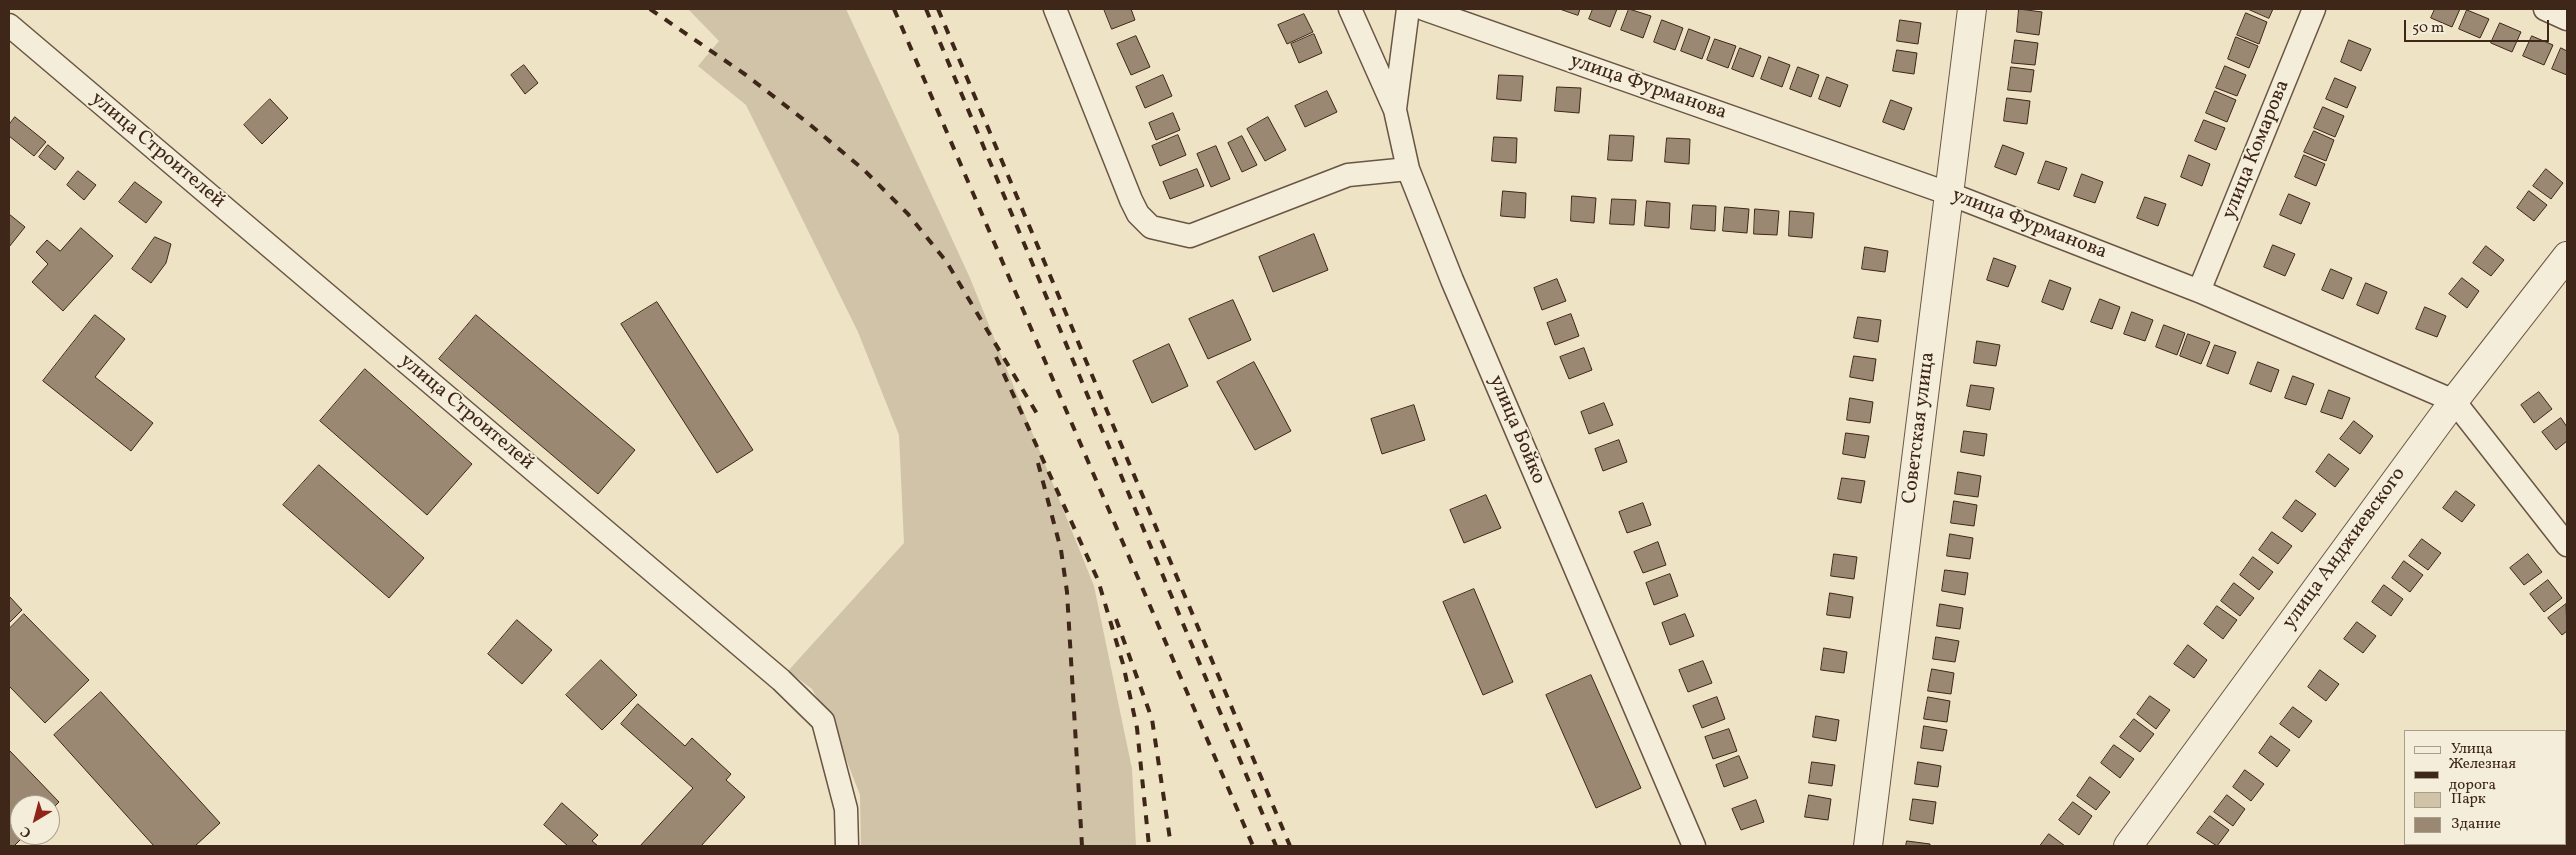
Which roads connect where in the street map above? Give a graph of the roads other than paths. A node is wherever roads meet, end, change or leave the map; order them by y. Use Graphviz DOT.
graph roads {
  1 [pos="1054,9"];
  2 [pos="1350,9"];
  3 [pos="1408,9"];
  4 [pos="1424,9"];
  5 [pos="1972,9"];
  6 [pos="2314,9"];
  7 [pos="2546,9"];
  8 [pos="2567,18"];
  9 [pos="9,25"];
  10 [pos="1394,110"];
  11 [pos="1408,169"];
  12 [pos="1950,194"];
  13 [pos="2567,256"];
  14 [pos="2199,291"];
  15 [pos="2454,400"];
  16 [pos="2567,545"];
  17 [pos="847,846"];
  18 [pos="1694,846"];
  19 [pos="1868,846"];
  20 [pos="2128,846"];
  1 -- 11 [label="street"];
  2 -- 10 [label="street, улица Бойко"];
  3 -- 10 [label="street"];
  4 -- 12 [label="street, улица Фурманова"];
  5 -- 12 [label="street, Советская улица"];
  6 -- 14 [label="street, улица Комарова"];
  7 -- 8 [label="street"];
  9 -- 17 [label="street, улица Строителей"];
  10 -- 11 [label="street, улица Бойко"];
  11 -- 18 [label="street, улица Бойко"];
  12 -- 14 [label="street, улица Фурманова"];
  12 -- 19 [label="street, Советская улица"];
  13 -- 15 [label="street, улица Анджиевского"];
  14 -- 15 [label="street, улица Фурманова"];
  15 -- 16 [label="street, улица Фурманова"];
  15 -- 20 [label="street, улица Анджиевского"];
}
